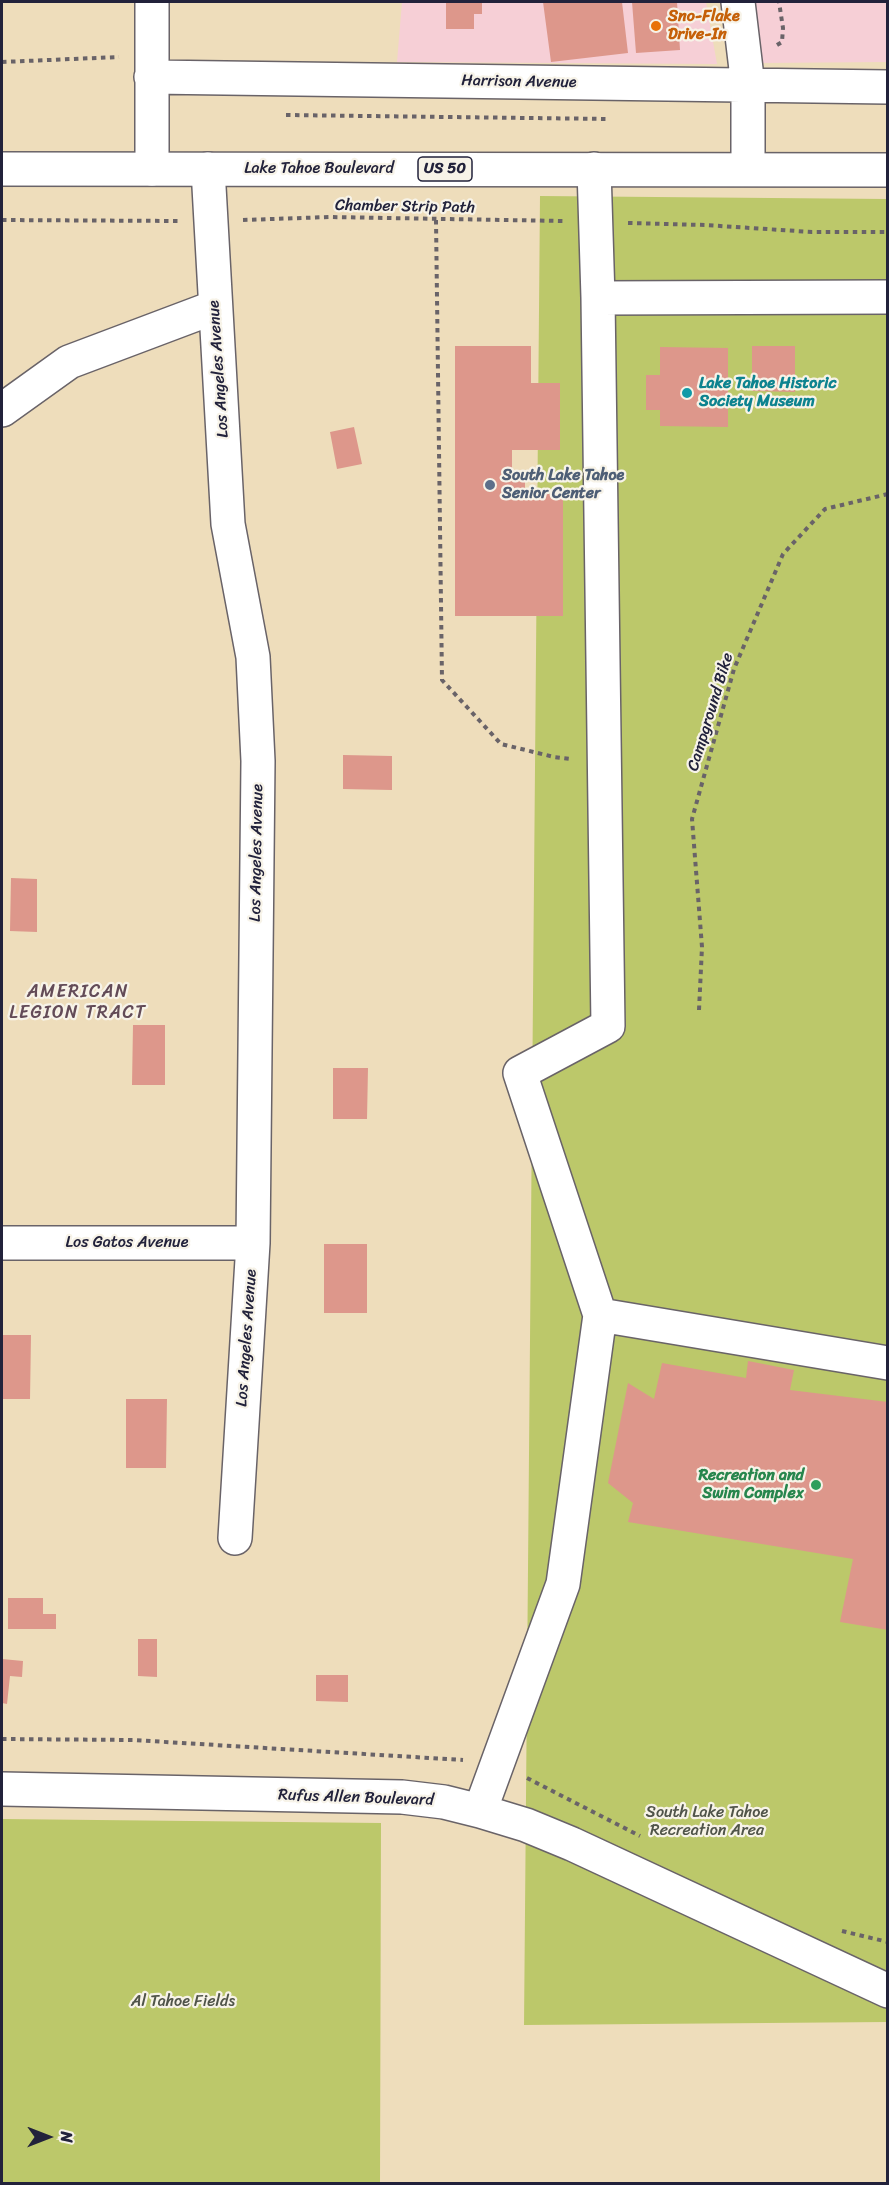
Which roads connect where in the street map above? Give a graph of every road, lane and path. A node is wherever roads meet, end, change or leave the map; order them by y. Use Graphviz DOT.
graph roads {
  1 [pos="152,2"];
  2 [pos="738,2"];
  3 [pos="151,77"];
  4 [pos="748,86"];
  5 [pos="888,87"];
  6 [pos="152,169"];
  7 [pos="208,169"];
  8 [pos="594,169"];
  9 [pos="748,169"];
  10 [pos="2,170"];
  11 [pos="888,170"];
  12 [pos="2,220"];
  13 [pos="242,220"];
  14 [pos="436,220"];
  15 [pos="182,221"];
  16 [pos="566,222"];
  17 [pos="627,223"];
  18 [pos="888,232"];
  19 [pos="888,297"];
  20 [pos="598,298"];
  21 [pos="214,307"];
  22 [pos="2,410"];
  23 [pos="888,494"];
  24 [pos="604,762"];
  25 [pos="699,1010"];
  26 [pos="2,1243"];
  27 [pos="253,1243"];
  28 [pos="600,1316"];
  29 [pos="888,1363"];
  30 [pos="235,1538"];
  31 [pos="2,1789"];
  32 [pos="480,1811"];
  33 [pos="888,1991"];
  1 -- 3 [label="main road"];
  2 -- 4 [label="main road"];
  3 -- 4 [label="main road, Harrison Avenue"];
  3 -- 6 [label="main road"];
  4 -- 5 [label="main road, Harrison Avenue"];
  4 -- 9 [label="main road"];
  6 -- 7 [label="main road, Lake Tahoe Boulevard / US 50"];
  6 -- 10 [label="main road, Lake Tahoe Boulevard / US 50"];
  7 -- 8 [label="main road, Lake Tahoe Boulevard / US 50"];
  7 -- 21 [label="main road, Los Angeles Avenue"];
  8 -- 9 [label="main road, Lake Tahoe Boulevard / US 50"];
  8 -- 20 [label="main road"];
  9 -- 11 [label="main road, Lake Tahoe Boulevard / US 50"];
  12 -- 15 [label="path"];
  13 -- 14 [label="path, Chamber Strip Path"];
  14 -- 16 [label="path, Chamber Strip Path"];
  14 -- 24 [label="path"];
  17 -- 18 [label="path"];
  19 -- 20 [label="main road"];
  20 -- 24 [label="main road"];
  21 -- 22 [label="main road"];
  21 -- 27 [label="main road, Los Angeles Avenue"];
  23 -- 25 [label="path, Campground Bike"];
  24 -- 28 [label="main road"];
  26 -- 27 [label="main road, Los Gatos Avenue"];
  27 -- 30 [label="main road, Los Angeles Avenue"];
  28 -- 29 [label="main road"];
  28 -- 32 [label="main road"];
  31 -- 32 [label="main road, Rufus Allen Boulevard"];
  32 -- 33 [label="main road, Rufus Allen Boulevard"];
}
